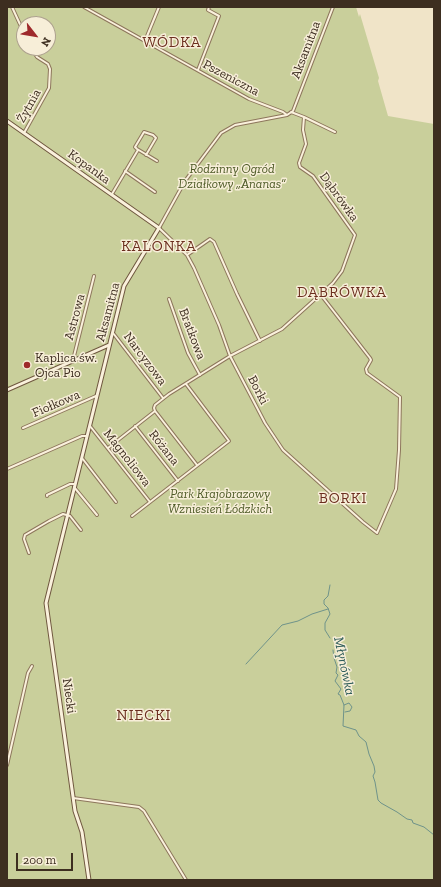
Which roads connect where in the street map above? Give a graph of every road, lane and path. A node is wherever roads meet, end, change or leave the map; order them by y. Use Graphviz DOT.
graph roads {
  1 [pos="84,7"];
  2 [pos="159,7"];
  3 [pos="209,7"];
  4 [pos="333,7"];
  5 [pos="146,41"];
  6 [pos="35,56"];
  7 [pos="198,70"];
  8 [pos="291,112"];
  9 [pos="287,115"];
  10 [pos="304,117"];
  11 [pos="7,121"];
  12 [pos="335,132"];
  13 [pos="24,133"];
  14 [pos="138,150"];
  15 [pos="146,154"];
  16 [pos="157,161"];
  17 [pos="125,171"];
  18 [pos="155,192"];
  19 [pos="111,195"];
  20 [pos="159,228"];
  21 [pos="187,255"];
  22 [pos="94,276"];
  23 [pos="320,295"];
  24 [pos="169,299"];
  25 [pos="112,332"];
  26 [pos="260,341"];
  27 [pos="109,345"];
  28 [pos="230,356"];
  29 [pos="73,362"];
  30 [pos="200,375"];
  31 [pos="186,384"];
  32 [pos="7,390"];
  33 [pos="96,396"];
  34 [pos="163,398"];
  35 [pos="155,411"];
  36 [pos="89,425"];
  37 [pos="135,426"];
  38 [pos="23,428"];
  39 [pos="87,436"];
  40 [pos="108,448"];
  41 [pos="81,458"];
  42 [pos="198,466"];
  43 [pos="7,469"];
  44 [pos="178,481"];
  45 [pos="75,485"];
  46 [pos="46,496"];
  47 [pos="116,502"];
  48 [pos="150,502"];
  49 [pos="68,515"];
  50 [pos="97,515"];
  51 [pos="132,516"];
  52 [pos="81,530"];
  53 [pos="29,553"];
  54 [pos="32,666"];
  55 [pos="7,765"];
  56 [pos="73,798"];
  57 [pos="89,880"];
  58 [pos="186,880"];
  1 -- 5 [label="street, Pszeniczna"];
  2 -- 5 [label="street"];
  3 -- 7 [label="street"];
  4 -- 8 [label="street, Aksamitna"];
  5 -- 7 [label="street, Pszeniczna"];
  6 -- 13 [label="street, Żytnia"];
  7 -- 9 [label="street, Pszeniczna"];
  8 -- 9 [label="street, Aksamitna"];
  8 -- 10 [label="street"];
  9 -- 20 [label="street, Aksamitna"];
  10 -- 12 [label="street"];
  10 -- 23 [label="street, Dąbrówka"];
  11 -- 13 [label="street, Kopanka"];
  13 -- 19 [label="street, Kopanka"];
  14 -- 15 [label="street"];
  14 -- 15 [label="street"];
  14 -- 17 [label="street"];
  15 -- 16 [label="street"];
  17 -- 18 [label="street"];
  17 -- 19 [label="street"];
  19 -- 20 [label="street, Kopanka"];
  20 -- 21 [label="street, Borki"];
  20 -- 25 [label="street, Aksamitna"];
  21 -- 26 [label="street"];
  21 -- 28 [label="street, Borki"];
  22 -- 29 [label="street, Astrowa"];
  23 -- 26 [label="street, Dąbrówka"];
  23 -- 28 [label="street, Borki"];
  24 -- 30 [label="street, Bratkowa"];
  25 -- 27 [label="street, Aksamitna"];
  25 -- 34 [label="street, Narcyzowa"];
  26 -- 28 [label="street, Dąbrówka"];
  27 -- 29 [label="street"];
  27 -- 33 [label="street, Aksamitna"];
  28 -- 30 [label="street, Dąbrówka"];
  29 -- 32 [label="street"];
  30 -- 31 [label="street, Dąbrówka"];
  31 -- 34 [label="street, Dąbrówka"];
  31 -- 42 [label="street"];
  33 -- 36 [label="street, Aksamitna"];
  33 -- 38 [label="street, Fiołkowa"];
  34 -- 35 [label="street"];
  35 -- 37 [label="street"];
  35 -- 42 [label="street"];
  36 -- 39 [label="street, Aksamitna"];
  36 -- 40 [label="street, Magnoliowa"];
  37 -- 40 [label="street"];
  37 -- 44 [label="street, Różana"];
  39 -- 41 [label="street, Aksamitna"];
  39 -- 43 [label="street"];
  40 -- 48 [label="street, Magnoliowa"];
  41 -- 45 [label="street, Aksamitna"];
  41 -- 47 [label="street"];
  42 -- 44 [label="street"];
  44 -- 48 [label="street"];
  45 -- 46 [label="street"];
  45 -- 49 [label="street, Aksamitna"];
  45 -- 50 [label="street"];
  48 -- 51 [label="street"];
  49 -- 52 [label="street"];
  49 -- 53 [label="street"];
  49 -- 56 [label="street, Niecki"];
  54 -- 55 [label="street"];
  56 -- 57 [label="street, Niecki"];
  56 -- 58 [label="street"];
}
